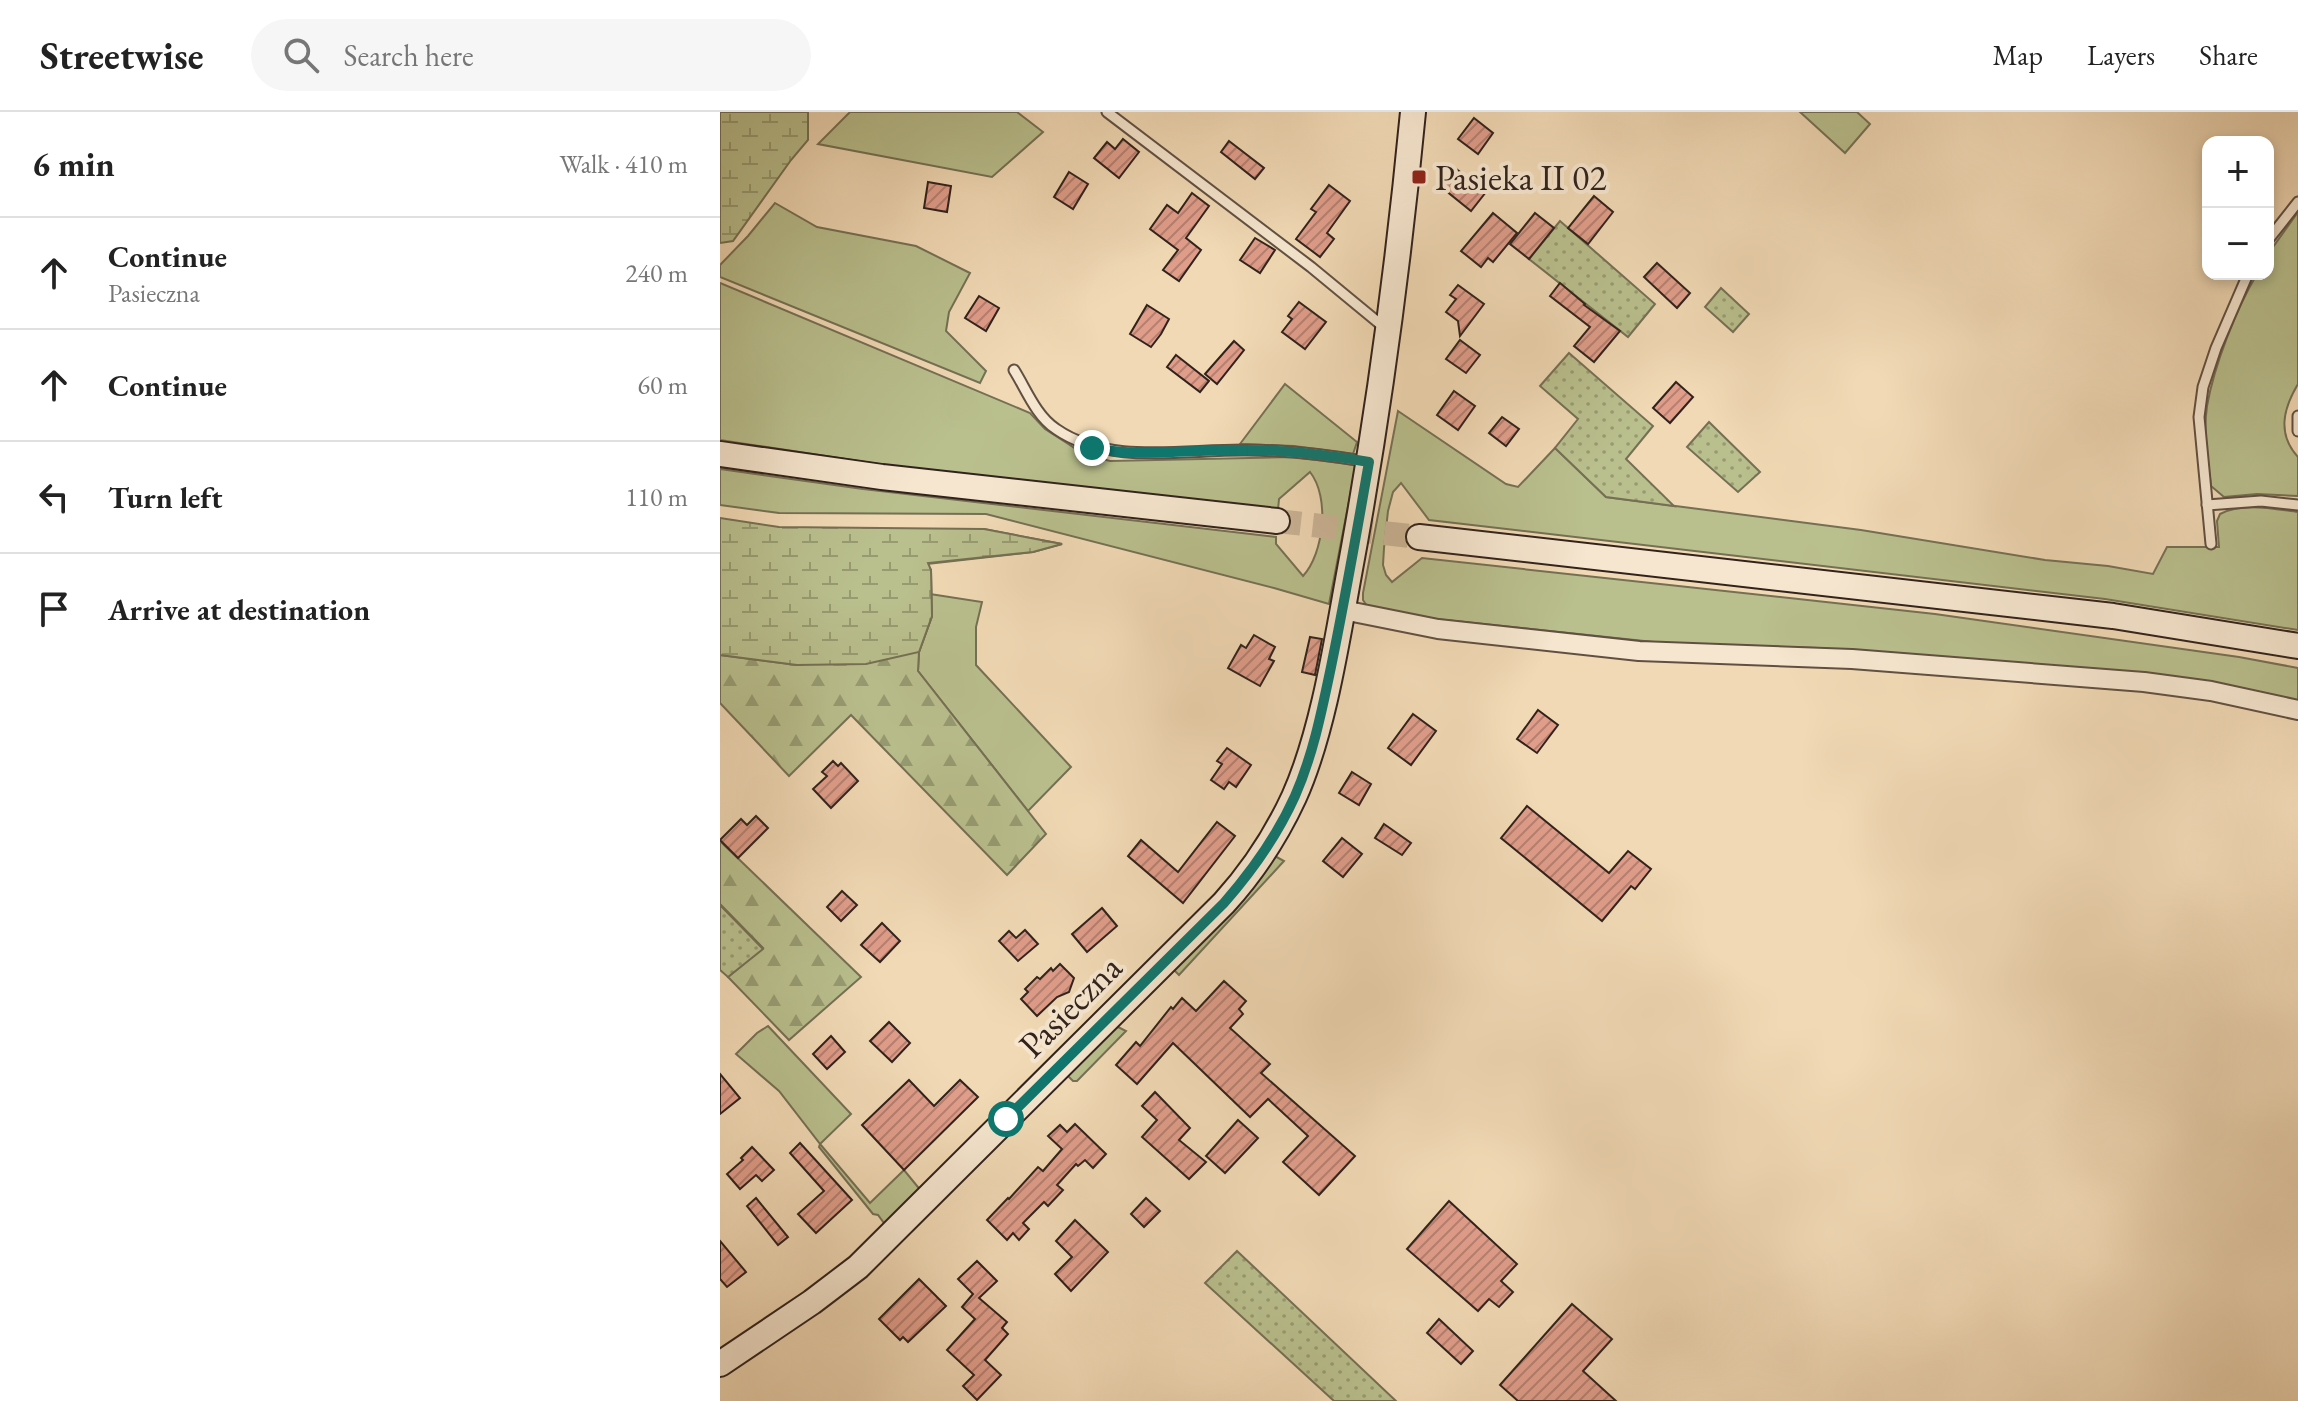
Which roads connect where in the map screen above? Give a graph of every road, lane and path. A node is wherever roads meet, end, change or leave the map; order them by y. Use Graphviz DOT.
graph roads {
  1 [pos="1107,112"];
  2 [pos="1413,112"];
  3 [pos="2298,202"];
  4 [pos="2274,232"];
  5 [pos="2245,280"];
  6 [pos="1388,330"];
  7 [pos="1014,370"];
  8 [pos="2298,416"];
  9 [pos="2298,431"];
  10 [pos="720,454"];
  11 [pos="1369,462"];
  12 [pos="2207,505"];
  13 [pos="2298,505"];
  14 [pos="1277,521"];
  15 [pos="1419,537"];
  16 [pos="2211,544"];
  17 [pos="1343,610"];
  18 [pos="2298,646"];
  19 [pos="2298,710"];
  20 [pos="720,1364"];
  1 -- 6 [label="lane"];
  2 -- 6 [label="street, Pasieczna"];
  3 -- 4 [label="lane"];
  5 -- 12 [label="lane"];
  6 -- 11 [label="street, Pasieczna"];
  7 -- 11 [label="lane"];
  8 -- 9 [label="lane"];
  10 -- 14 [label="street"];
  11 -- 17 [label="street, Pasieczna"];
  12 -- 13 [label="lane"];
  12 -- 16 [label="lane"];
  15 -- 18 [label="street"];
  17 -- 19 [label="street"];
  17 -- 20 [label="street, Pasieczna"];
}
